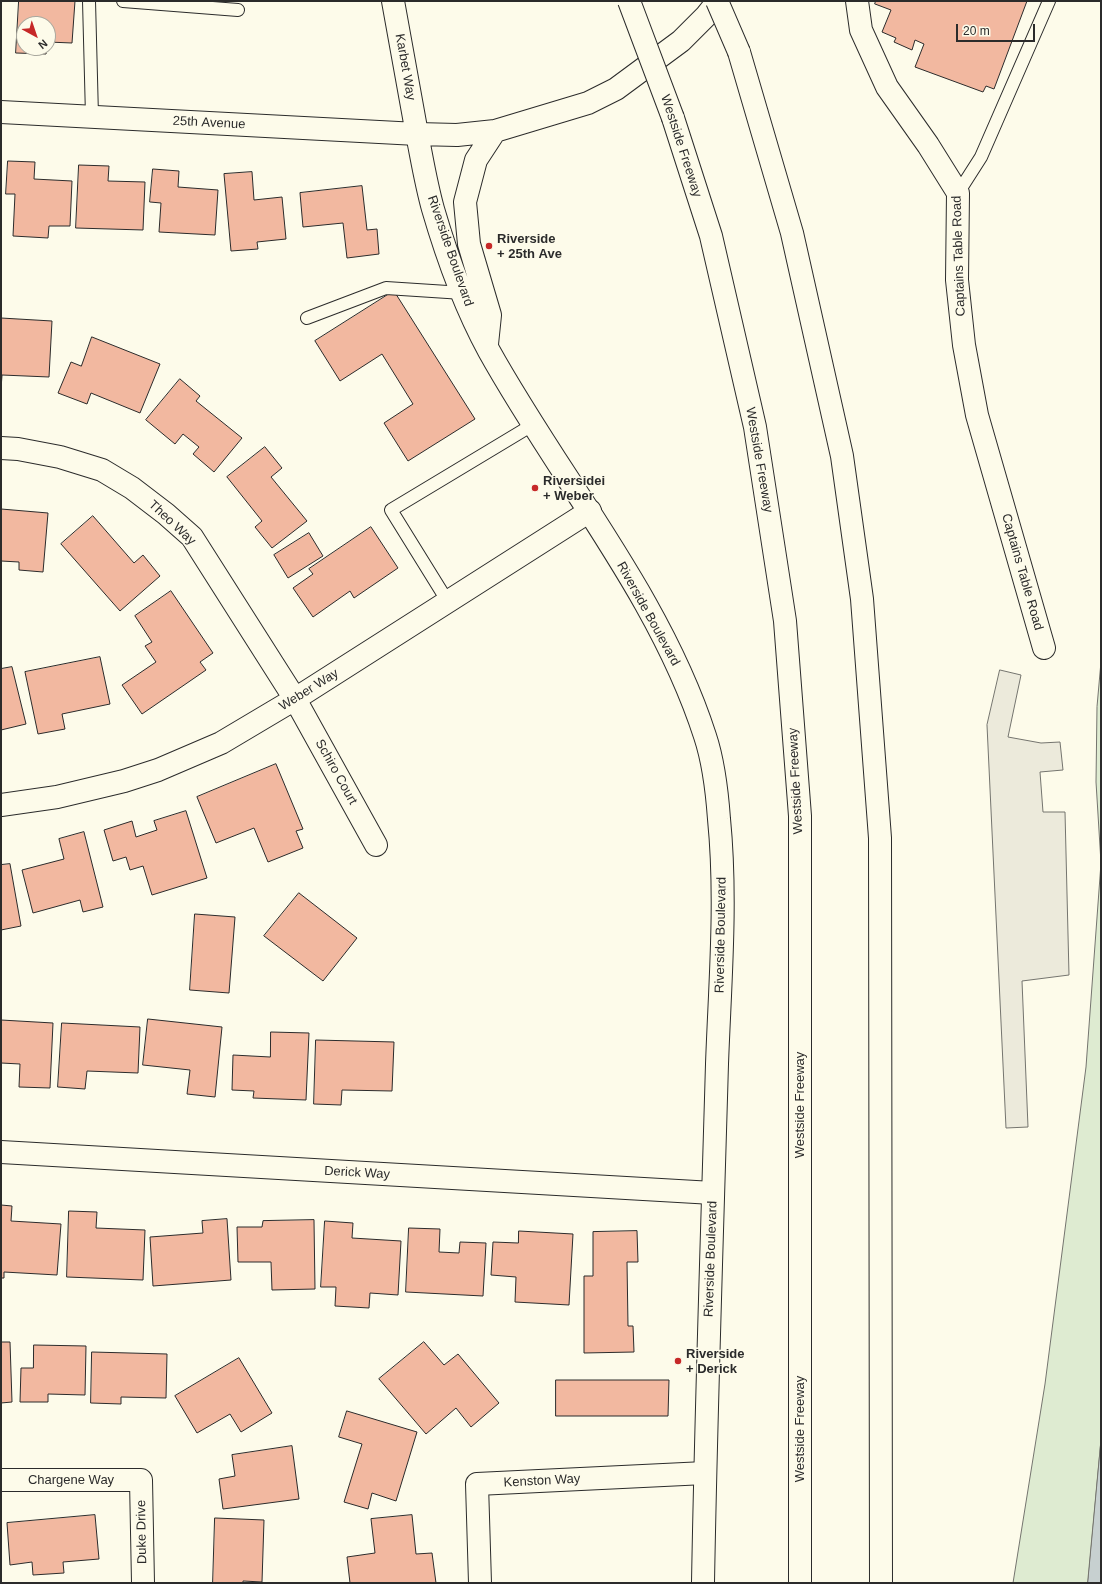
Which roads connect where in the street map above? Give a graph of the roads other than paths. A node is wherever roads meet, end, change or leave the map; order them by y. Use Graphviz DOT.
graph roads {
  1 [pos="89,1"];
  2 [pos="123,1"];
  3 [pos="394,1"];
  4 [pos="629,1"];
  5 [pos="718,1"];
  6 [pos="857,1"];
  7 [pos="1049,1"];
  8 [pos="238,10"];
  9 [pos="1,112"];
  10 [pos="92,116"];
  11 [pos="495,131"];
  12 [pos="417,134"];
  13 [pos="958,194"];
  14 [pos="463,293"];
  15 [pos="307,318"];
  16 [pos="487,347"];
  17 [pos="534,424"];
  18 [pos="1,448"];
  19 [pos="590,511"];
  20 [pos="448,602"];
  21 [pos="1044,648"];
  22 [pos="295,699"];
  23 [pos="1,805"];
  24 [pos="376,845"];
  25 [pos="1,1152"];
  26 [pos="713,1193"];
  27 [pos="705,1473"];
  28 [pos="1,1480"];
  29 [pos="141,1480"];
  30 [pos="143,1583"];
  31 [pos="480,1583"];
  32 [pos="703,1583"];
  33 [pos="800,1583"];
  34 [pos="881,1583"];
  1 -- 10 [label="lane"];
  2 -- 8 [label="lane"];
  3 -- 12 [label="main road, Karbet Way"];
  4 -- 33 [label="main road, Westside Freeway, bridge"];
  5 -- 11 [label="main road"];
  5 -- 34 [label="main road, bridge"];
  6 -- 13 [label="main road, Captains Table Road"];
  7 -- 13 [label="lane"];
  9 -- 10 [label="main road, 25th Avenue"];
  10 -- 12 [label="main road, 25th Avenue"];
  11 -- 12 [label="main road"];
  11 -- 16 [label="main road, Riverside Boulevard"];
  12 -- 14 [label="main road, Riverside Boulevard"];
  13 -- 21 [label="main road, Captains Table Road"];
  14 -- 15 [label="lane"];
  14 -- 16 [label="main road, Riverside Boulevard"];
  16 -- 17 [label="main road, Riverside Boulevard"];
  17 -- 19 [label="main road, Riverside Boulevard"];
  17 -- 20 [label="lane"];
  18 -- 22 [label="main road, Theo Way"];
  19 -- 20 [label="main road, Weber Way"];
  19 -- 26 [label="main road, Riverside Boulevard"];
  20 -- 22 [label="main road, Weber Way"];
  22 -- 23 [label="main road, Weber Way"];
  22 -- 24 [label="main road, Schiro Court"];
  25 -- 26 [label="main road, Derick Way"];
  26 -- 27 [label="main road, Riverside Boulevard"];
  27 -- 31 [label="main road, Kenston Way"];
  27 -- 32 [label="main road, Riverside Boulevard"];
  28 -- 29 [label="main road, Chargene Way"];
  29 -- 30 [label="main road, Duke Drive"];
}
